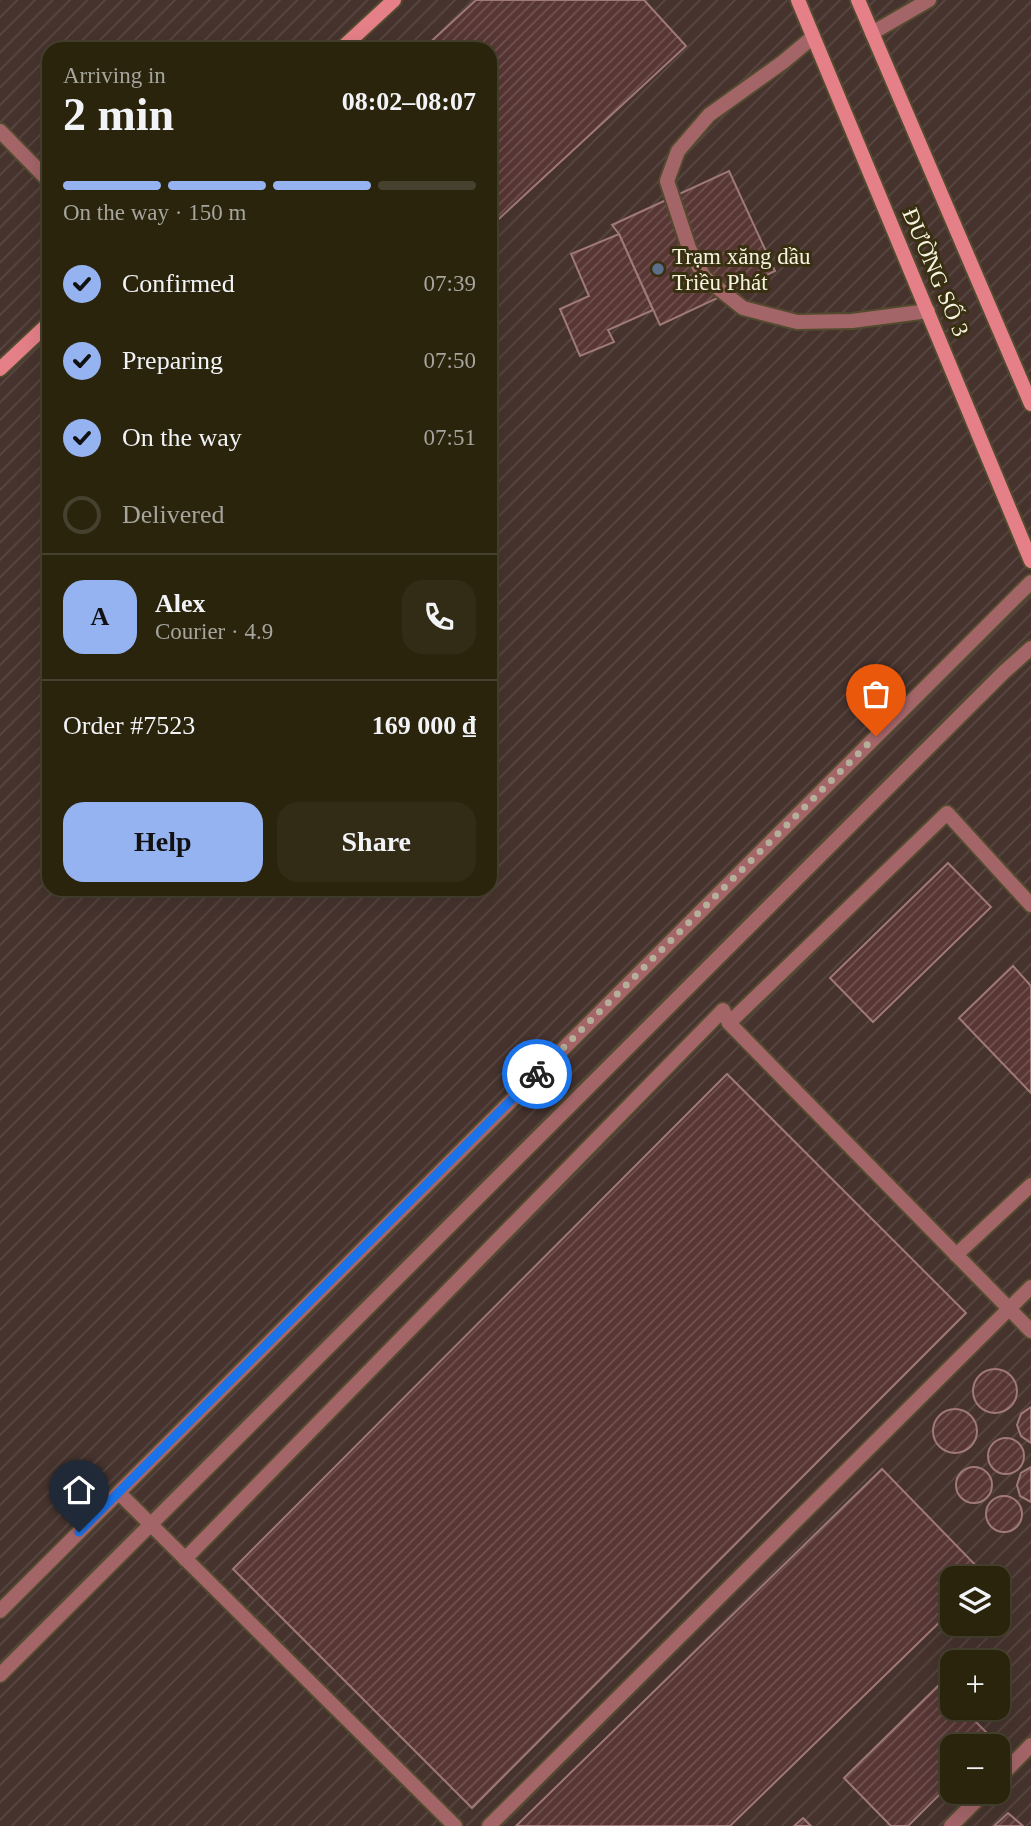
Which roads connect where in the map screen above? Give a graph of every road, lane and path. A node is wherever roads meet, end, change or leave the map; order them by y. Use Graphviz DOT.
graph roads {
  1 [pos="394,0"];
  2 [pos="798,0"];
  3 [pos="858,0"];
  4 [pos="929,0"];
  5 [pos="872,33"];
  6 [pos="813,37"];
  7 [pos="349,42"];
  8 [pos="0,131"];
  9 [pos="42,174"];
  10 [pos="928,311"];
  11 [pos="42,330"];
  12 [pos="0,369"];
  13 [pos="1031,404"];
  14 [pos="1031,561"];
  15 [pos="1031,582"];
  16 [pos="1031,648"];
  17 [pos="1031,905"];
  18 [pos="729,1023"];
  19 [pos="1031,1185"];
  20 [pos="957,1255"];
  21 [pos="1031,1287"];
  22 [pos="1009,1308"];
  23 [pos="1031,1331"];
  24 [pos="119,1493"];
  25 [pos="150,1524"];
  26 [pos="185,1559"];
  27 [pos="0,1611"];
  28 [pos="0,1675"];
  29 [pos="1031,1745"];
  30 [pos="1010,1767"];
  31 [pos="973,1804"];
  32 [pos="455,1826"];
  33 [pos="489,1826"];
  34 [pos="951,1826"];
  1 -- 7 [label="main road"];
  2 -- 6 [label="main road, ĐƯỜNG SỐ 3"];
  3 -- 5 [label="main road, ĐƯỜNG SỐ 3"];
  4 -- 5 [label="street"];
  5 -- 13 [label="main road, ĐƯỜNG SỐ 3"];
  6 -- 10 [label="main road, ĐƯỜNG SỐ 3"];
  6 -- 10 [label="street"];
  8 -- 9 [label="street"];
  10 -- 14 [label="main road, ĐƯỜNG SỐ 3"];
  11 -- 12 [label="main road"];
  15 -- 24 [label="street"];
  16 -- 25 [label="street"];
  17 -- 18 [label="street"];
  18 -- 20 [label="street"];
  18 -- 26 [label="street"];
  19 -- 20 [label="street"];
  20 -- 22 [label="street"];
  21 -- 22 [label="street"];
  22 -- 23 [label="street"];
  22 -- 33 [label="street"];
  24 -- 25 [label="street"];
  24 -- 27 [label="street"];
  25 -- 26 [label="street"];
  25 -- 28 [label="street"];
  26 -- 32 [label="street"];
  29 -- 30 [label="street"];
  31 -- 34 [label="street"];
}
